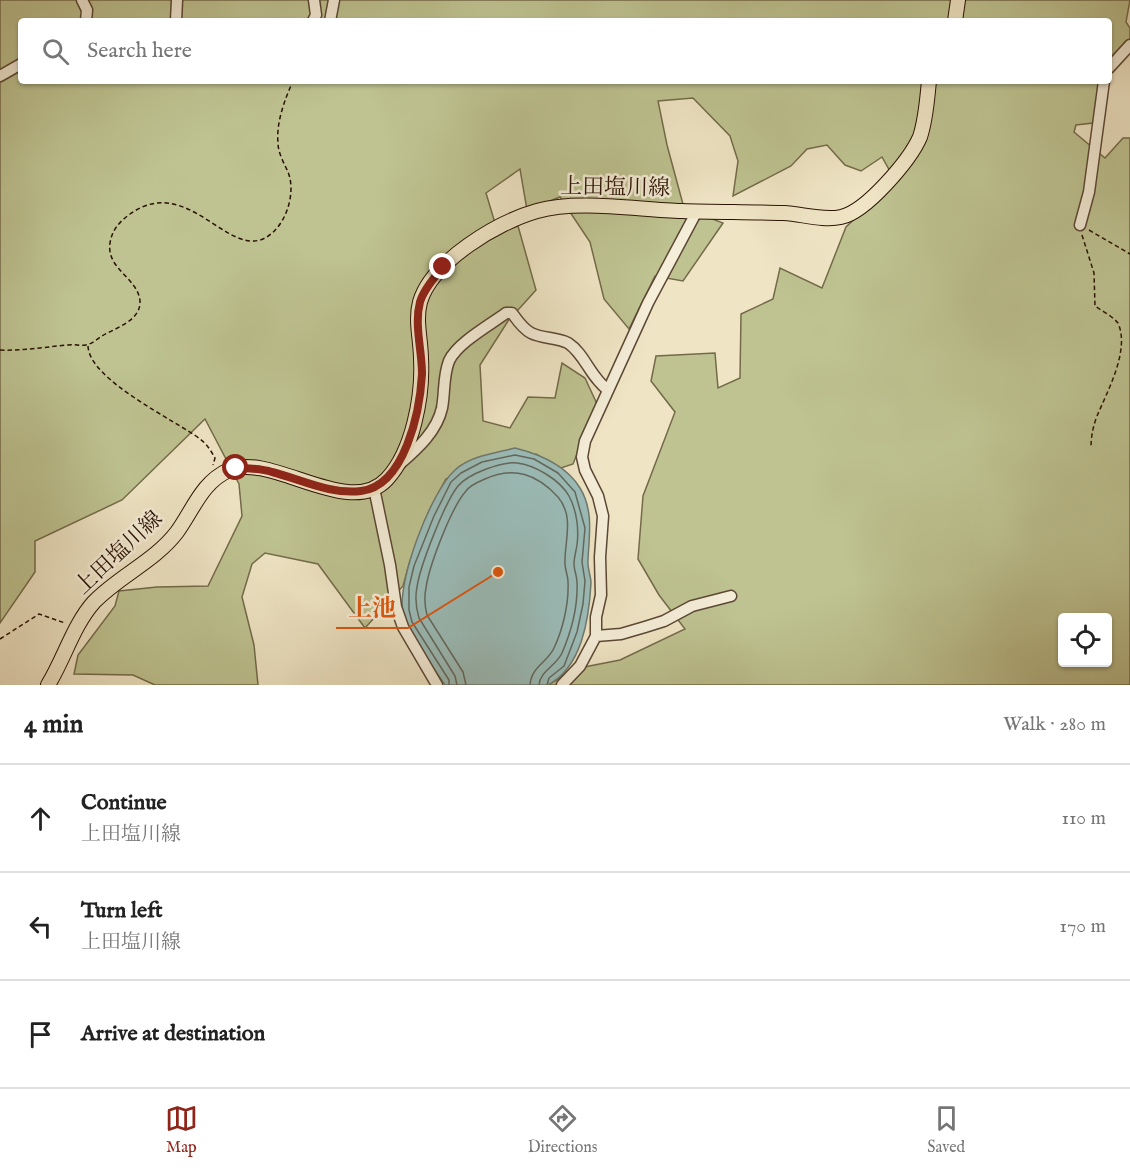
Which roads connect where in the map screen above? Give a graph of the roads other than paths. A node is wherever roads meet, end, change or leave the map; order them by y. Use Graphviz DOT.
graph roads {
  1 [pos="82,0"];
  2 [pos="177,0"];
  3 [pos="314,0"];
  4 [pos="334,0"];
  5 [pos="958,0"];
  6 [pos="86,18"];
  7 [pos="176,18"];
  8 [pos="315,18"];
  9 [pos="331,18"];
  10 [pos="956,18"];
  11 [pos="1130,45"];
  12 [pos="1112,65"];
  13 [pos="18,66"];
  14 [pos="0,76"];
  15 [pos="929,84"];
  16 [pos="1104,84"];
  17 [pos="697,211"];
  18 [pos="1080,225"];
  19 [pos="608,390"];
  20 [pos="396,468"];
  21 [pos="374,488"];
  22 [pos="731,596"];
  23 [pos="596,636"];
  24 [pos="48,685"];
  25 [pos="437,685"];
  26 [pos="562,685"];
  1 -- 6 [label="street"];
  2 -- 7 [label="street"];
  3 -- 8 [label="street"];
  4 -- 9 [label="street"];
  5 -- 10 [label="main road"];
  11 -- 12 [label="street"];
  13 -- 14 [label="street"];
  15 -- 17 [label="main road, 上田塩川線"];
  16 -- 18 [label="street"];
  17 -- 19 [label="street"];
  17 -- 20 [label="main road, 上田塩川線"];
  19 -- 20 [label="street"];
  19 -- 23 [label="street"];
  20 -- 21 [label="main road, 上田塩川線"];
  21 -- 24 [label="main road, 上田塩川線"];
  21 -- 25 [label="street"];
  22 -- 23 [label="street"];
  23 -- 26 [label="street"];
}
